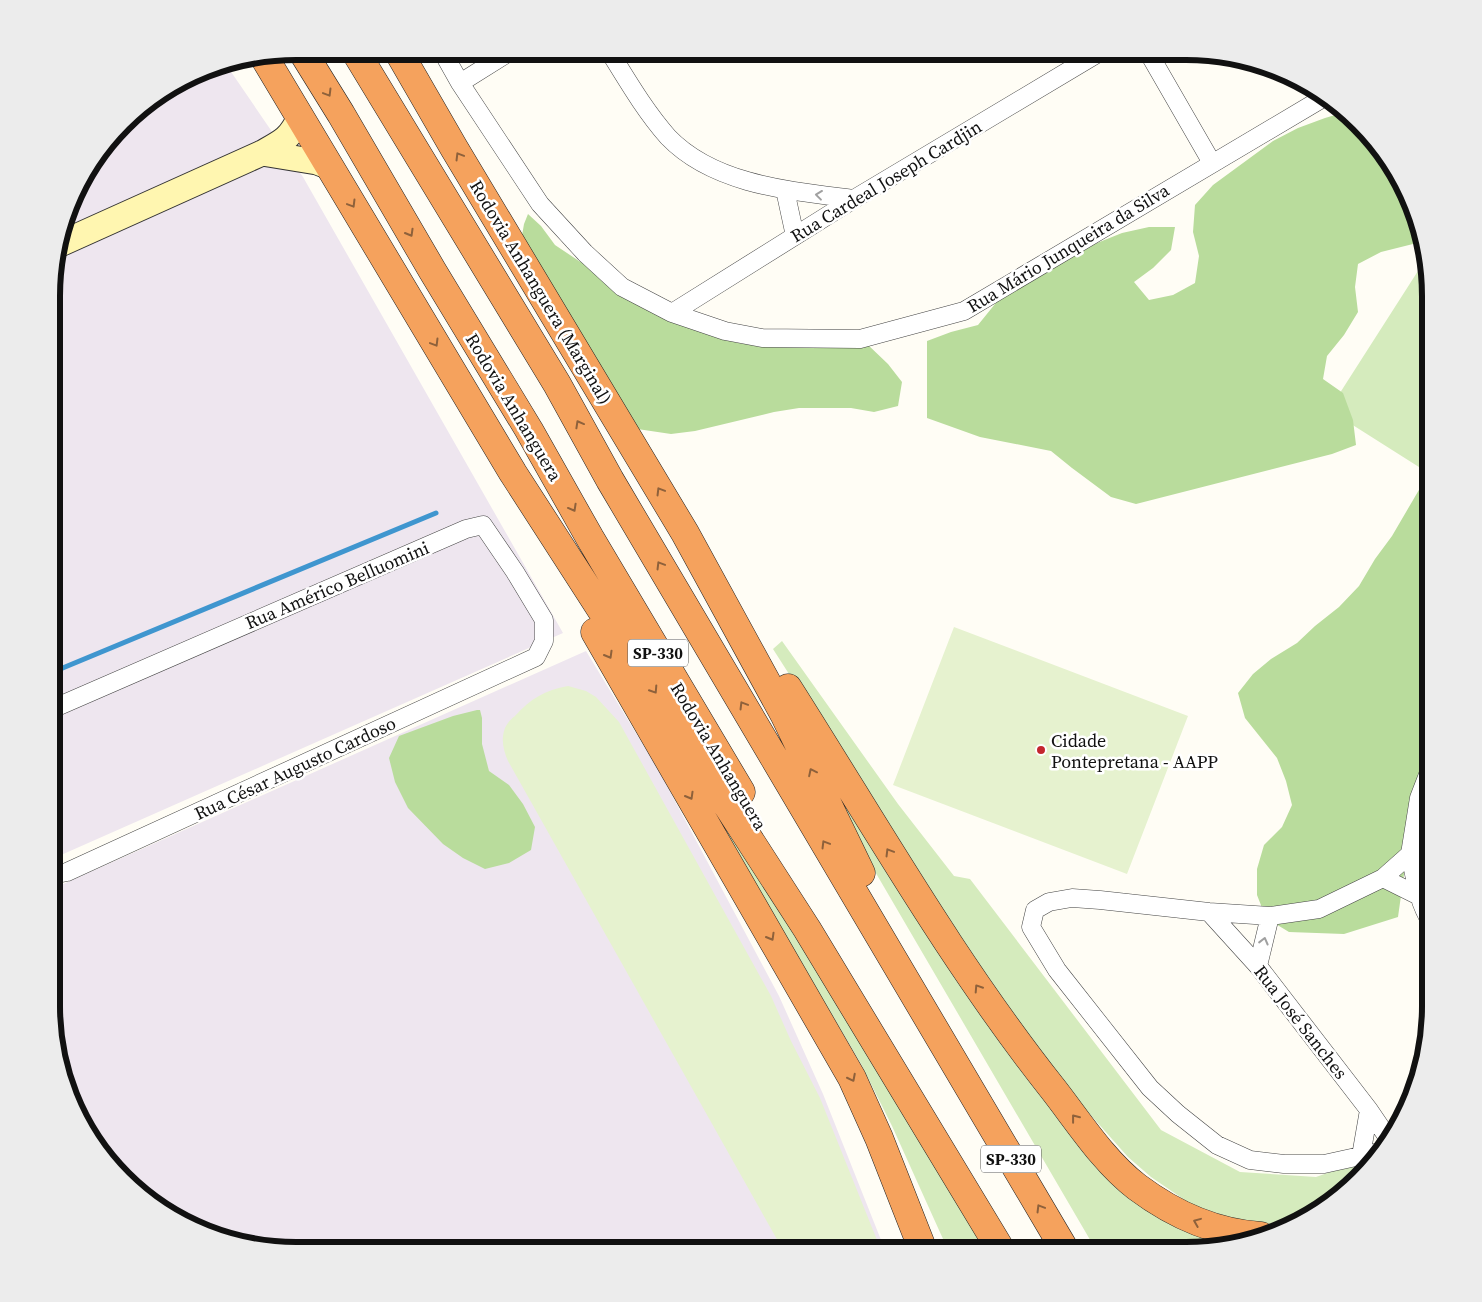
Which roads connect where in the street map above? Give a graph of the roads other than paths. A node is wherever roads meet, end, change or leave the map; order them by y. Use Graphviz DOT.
graph roads {
  1 [pos="308,60"];
  2 [pos="360,60"];
  3 [pos="403,60"];
  4 [pos="447,60"];
  5 [pos="497,60"];
  6 [pos="614,60"];
  7 [pos="1087,60"];
  8 [pos="1153,60"];
  9 [pos="267,62"];
  10 [pos="460,83"];
  11 [pos="1318,101"];
  12 [pos="300,117"];
  13 [pos="262,153"];
  14 [pos="1212,163"];
  15 [pos="330,168"];
  16 [pos="785,190"];
  17 [pos="854,199"];
  18 [pos="795,236"];
  19 [pos="67,241"];
  20 [pos="672,313"];
  21 [pos="513,473"];
  22 [pos="685,533"];
  23 [pos="536,657"];
  24 [pos="60,706"];
  25 [pos="1422,790"];
  26 [pos="1410,854"];
  27 [pos="60,873"];
  28 [pos="1383,878"];
  29 [pos="1419,896"];
  30 [pos="1422,904"];
  31 [pos="1209,912"];
  32 [pos="1270,916"];
  33 [pos="1258,966"];
  34 [pos="957,1067"];
  35 [pos="1369,1110"];
  36 [pos="1385,1133"];
  37 [pos="1368,1154"];
  38 [pos="1248,1234"];
  39 [pos="920,1242"];
  40 [pos="997,1242"];
  41 [pos="1016,1242"];
  42 [pos="1060,1242"];
  1 -- 41 [label="highway, Rodovia Anhanguera / SP-330, one-way"];
  34 -- 2 [label="highway, SP-330, one-way"];
  22 -- 3 [label="highway, Rodovia Anhanguera (Marginal), one-way"];
  4 -- 10 [label="street, Rua Mário Junqueira da Silva"];
  5 -- 10 [label="street"];
  6 -- 16 [label="street"];
  7 -- 17 [label="street, Rua Cardeal Joseph Cardjin"];
  8 -- 14 [label="street"];
  9 -- 12 [label="highway"];
  10 -- 20 [label="street, Rua Mário Junqueira da Silva"];
  11 -- 14 [label="street, Rua Mário Junqueira da Silva"];
  12 -- 13 [label="street"];
  12 -- 15 [label="highway"];
  13 -- 15 [label="street"];
  13 -- 19 [label="street"];
  14 -- 20 [label="street, Rua Mário Junqueira da Silva"];
  15 -- 21 [label="highway, one-way"];
  17 -- 16 [label="street, one-way"];
  16 -- 18 [label="street"];
  17 -- 18 [label="street, Rua Cardeal Joseph Cardjin"];
  18 -- 20 [label="street, Rua Cardeal Joseph Cardjin"];
  21 -- 39 [label="highway, one-way"];
  21 -- 40 [label="highway, one-way"];
  34 -- 22 [label="highway, one-way"];
  38 -- 22 [label="highway, one-way"];
  23 -- 24 [label="street, Rua Américo Belluomini"];
  23 -- 27 [label="street, Rua César Augusto Cardoso"];
  25 -- 26 [label="street"];
  26 -- 28 [label="street"];
  26 -- 29 [label="street"];
  28 -- 29 [label="street"];
  28 -- 32 [label="street"];
  29 -- 30 [label="street"];
  31 -- 32 [label="street"];
  31 -- 33 [label="street, Rua José Sanches"];
  31 -- 37 [label="street"];
  33 -- 32 [label="street, one-way"];
  33 -- 35 [label="street, Rua José Sanches"];
  42 -- 34 [label="highway, SP-330, one-way"];
  35 -- 36 [label="street, Rua José Sanches"];
  35 -- 37 [label="street"];
}
